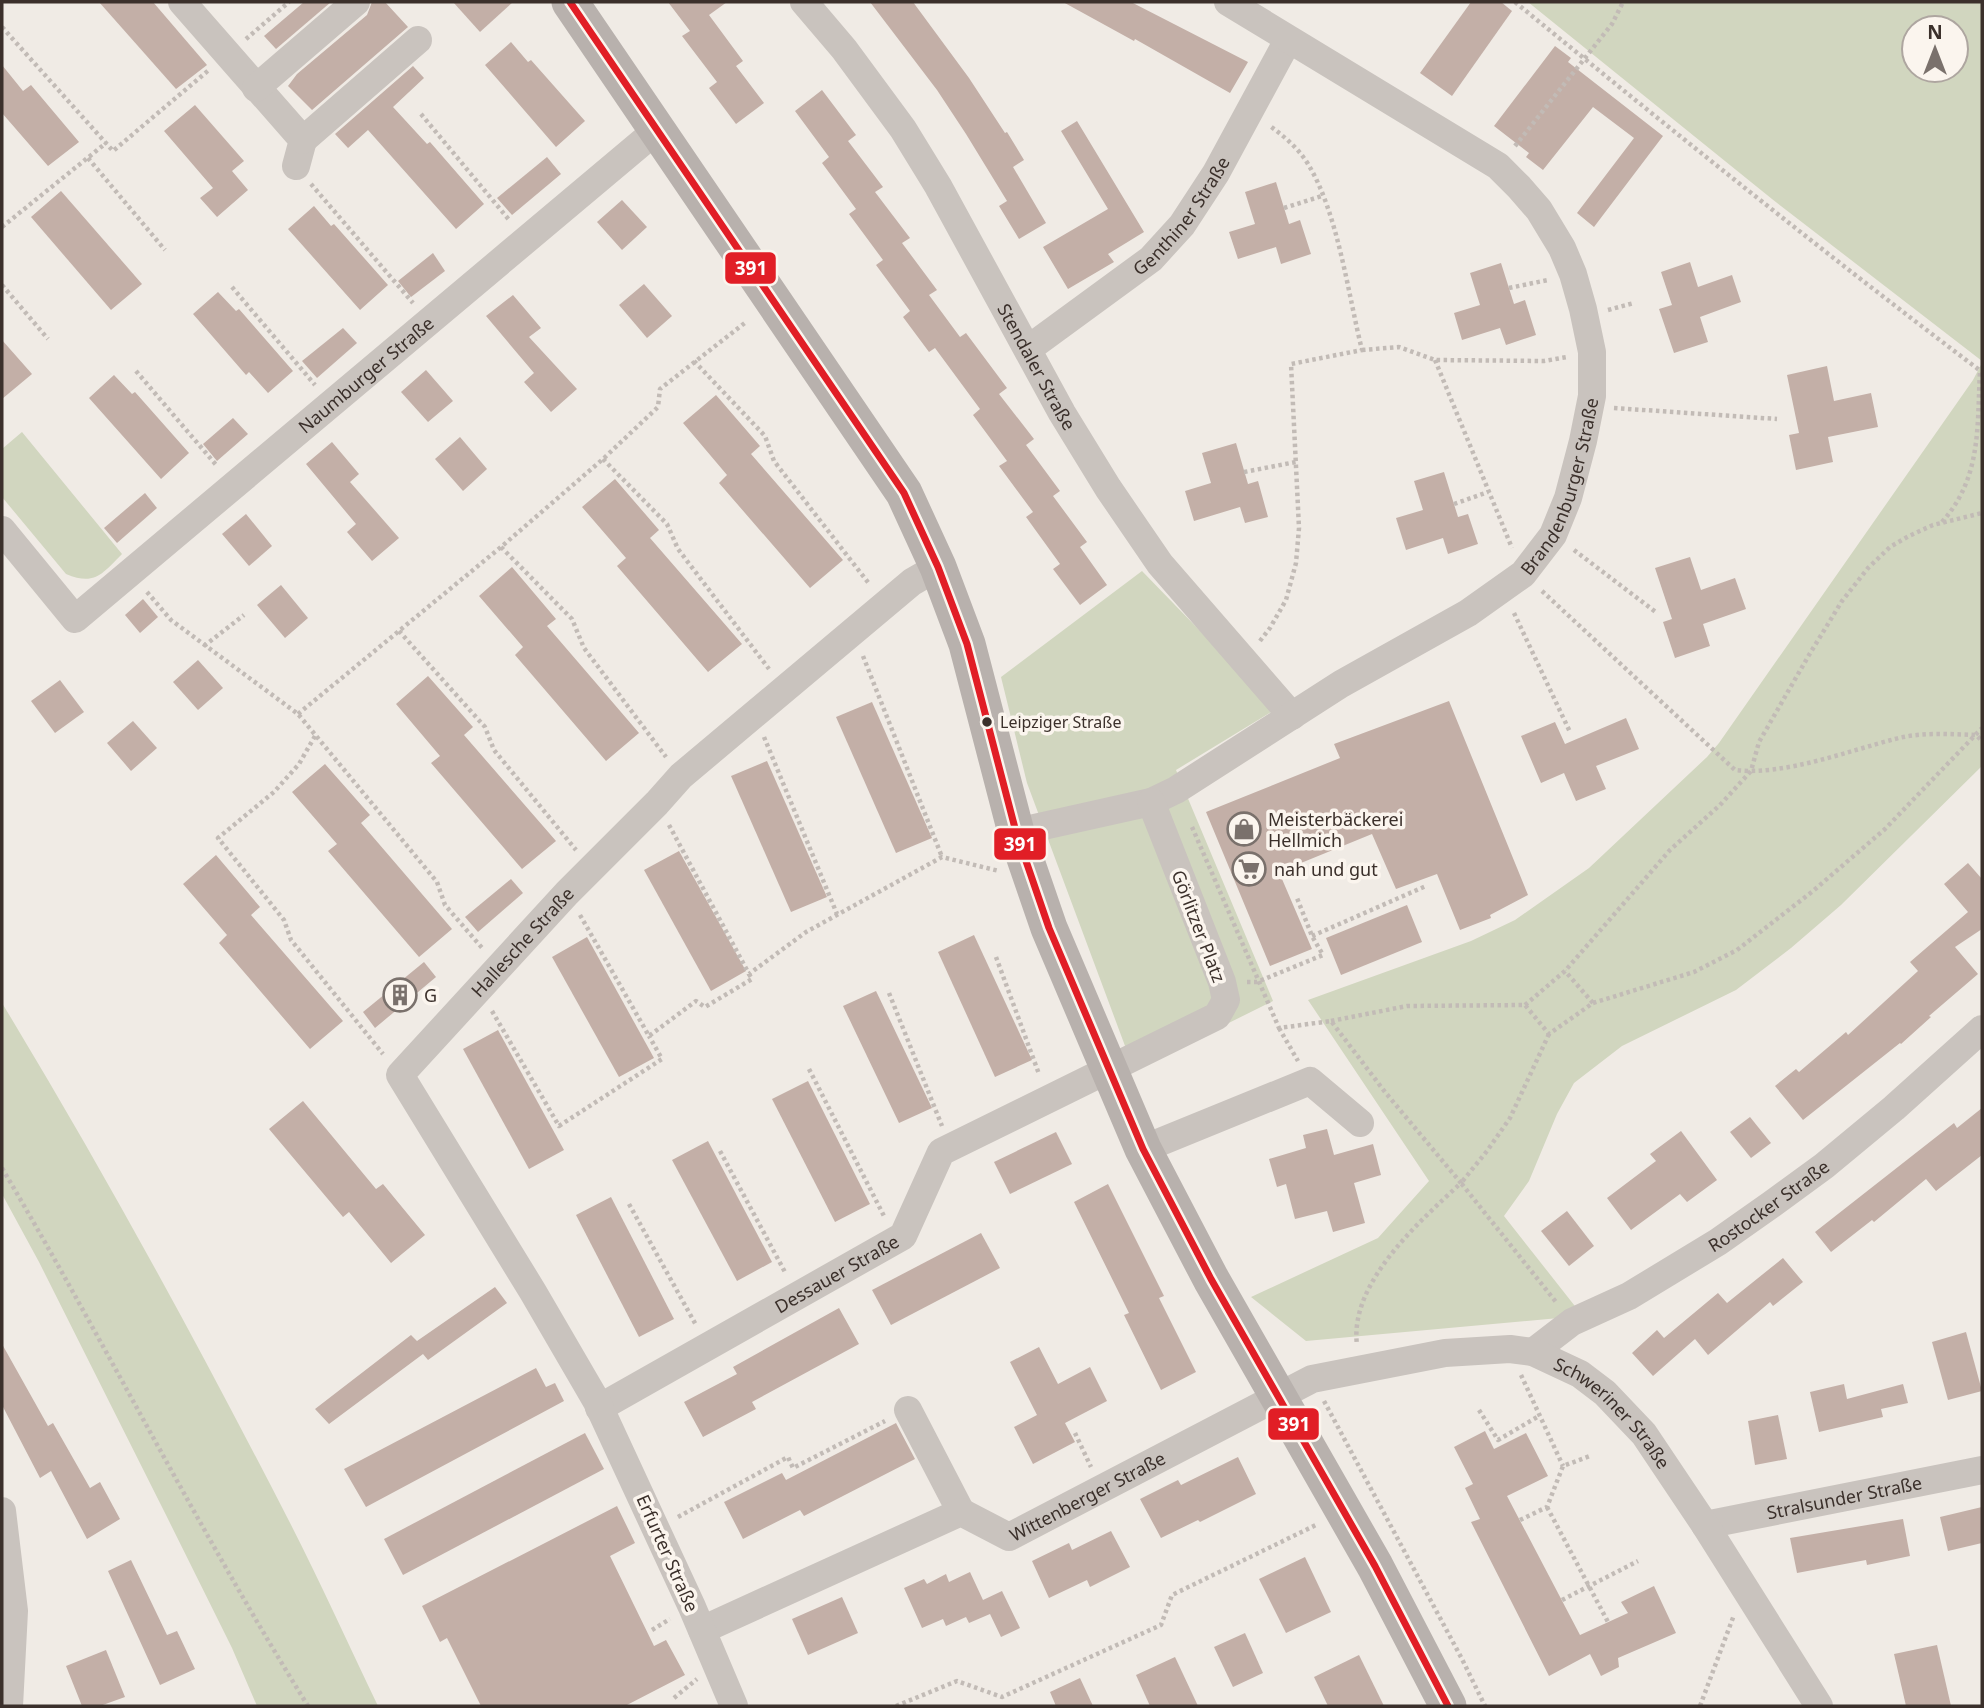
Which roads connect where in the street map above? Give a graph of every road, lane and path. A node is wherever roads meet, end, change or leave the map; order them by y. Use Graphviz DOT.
graph roads {
  1 [pos="182,2"];
  2 [pos="289,2"];
  3 [pos="356,2"];
  4 [pos="570,2"];
  5 [pos="804,2"];
  6 [pos="1228,2"];
  7 [pos="1515,2"];
  8 [pos="1623,2"];
  9 [pos="2,27"];
  10 [pos="418,40"];
  11 [pos="1288,40"];
  12 [pos="227,55"];
  13 [pos="1584,58"];
  14 [pos="256,88"];
  15 [pos="1250,110"];
  16 [pos="421,114"];
  17 [pos="658,129"];
  18 [pos="106,143"];
  19 [pos="299,153"];
  20 [pos="88,158"];
  21 [pos="1498,166"];
  22 [pos="1322,196"];
  23 [pos="1284,208"];
  24 [pos="2,228"];
  25 [pos="526,239"];
  26 [pos="165,250"];
  27 [pos="1573,274"];
  28 [pos="2,285"];
  29 [pos="232,287"];
  30 [pos="1509,288"];
  31 [pos="429,322"];
  32 [pos="746,322"];
  33 [pos="48,339"];
  34 [pos="1028,349"];
  35 [pos="1362,350"];
  36 [pos="1592,352"];
  37 [pos="1434,360"];
  38 [pos="694,361"];
  39 [pos="136,370"];
  40 [pos="1981,371"];
  41 [pos="332,405"];
  42 [pos="1590,407"];
  43 [pos="1777,419"];
  44 [pos="603,459"];
  45 [pos="1296,462"];
  46 [pos="1244,472"];
  47 [pos="234,486"];
  48 [pos="1488,492"];
  49 [pos="1454,504"];
  50 [pos="1982,513"];
  51 [pos="1942,523"];
  52 [pos="2,530"];
  53 [pos="1553,535"];
  54 [pos="501,547"];
  55 [pos="938,567"];
  56 [pos="131,574"];
  57 [pos="1513,582"];
  58 [pos="886,605"];
  59 [pos="1657,613"];
  60 [pos="244,615"];
  61 [pos="399,631"];
  62 [pos="853,632"];
  63 [pos="204,646"];
  64 [pos="1244,660"];
  65 [pos="785,690"];
  66 [pos="298,714"];
  67 [pos="755,714"];
  68 [pos="1292,716"];
  69 [pos="1982,728"];
  70 [pos="1570,732"];
  71 [pos="1976,735"];
  72 [pos="315,736"];
  73 [pos="1982,741"];
  74 [pos="1751,771"];
  75 [pos="681,776"];
  76 [pos="1151,802"];
  77 [pos="657,803"];
  78 [pos="1016,832"];
  79 [pos="942,857"];
  80 [pos="591,870"];
  81 [pos="1000,871"];
  82 [pos="1426,887"];
  83 [pos="567,893"];
  84 [pos="1297,898"];
  85 [pos="837,914"];
  86 [pos="1312,936"];
  87 [pos="996,957"];
  88 [pos="500,968"];
  89 [pos="1566,971"];
  90 [pos="749,974"];
  91 [pos="1258,982"];
  92 [pos="479,989"];
  93 [pos="889,993"];
  94 [pos="1593,1003"];
  95 [pos="1525,1005"];
  96 [pos="1331,1021"];
  97 [pos="1279,1028"];
  98 [pos="1982,1029"];
  99 [pos="1549,1034"];
  100 [pos="649,1036"];
  101 [pos="809,1069"];
  102 [pos="1110,1070"];
  103 [pos="400,1075"];
  104 [pos="1310,1081"];
  105 [pos="1048,1099"];
  106 [pos="1360,1123"];
  107 [pos="950,1147"];
  108 [pos="1143,1149"];
  109 [pos="720,1151"];
  110 [pos="2,1168"];
  111 [pos="9,1181"];
  112 [pos="2,1185"];
  113 [pos="629,1204"];
  114 [pos="896,1240"];
  115 [pos="797,1296"];
  116 [pos="1572,1322"];
  117 [pos="708,1346"];
  118 [pos="1521,1350"];
  119 [pos="1312,1379"];
  120 [pos="1279,1396"];
  121 [pos="598,1405"];
  122 [pos="908,1410"];
  123 [pos="1479,1410"];
  124 [pos="1539,1416"];
  125 [pos="1075,1433"];
  126 [pos="1590,1456"];
  127 [pos="1563,1466"];
  128 [pos="1982,1470"];
  129 [pos="1101,1488"];
  130 [pos="1547,1507"];
  131 [pos="694,1508"];
  132 [pos="2,1511"];
  133 [pos="961,1512"];
  134 [pos="1520,1520"];
  135 [pos="1318,1524"];
  136 [pos="1705,1525"];
  137 [pos="1639,1561"];
  138 [pos="1588,1585"];
  139 [pos="1562,1600"];
  140 [pos="1755,1605"];
  141 [pos="1608,1622"];
  142 [pos="702,1630"];
  143 [pos="9,1706"];
  144 [pos="308,1706"];
  145 [pos="734,1706"];
  146 [pos="896,1706"];
  147 [pos="1448,1706"];
  148 [pos="1485,1706"];
  149 [pos="1700,1706"];
  150 [pos="1819,1706"];
  1 -- 12 [label="street"];
  2 -- 12 [label="path"];
  3 -- 14 [label="street"];
  4 -- 17 [label="main road"];
  5 -- 34 [label="street, Stendaler Straße"];
  6 -- 11 [label="street, Brandenburger Straße"];
  7 -- 13 [label="path"];
  8 -- 13 [label="path"];
  9 -- 18 [label="path"];
  10 -- 19 [label="street"];
  11 -- 15 [label="street, Genthiner Straße"];
  11 -- 21 [label="street, Brandenburger Straße"];
  12 -- 14 [label="street"];
  12 -- 18 [label="path"];
  13 -- 21 [label="path"];
  13 -- 40 [label="path"];
  14 -- 19 [label="street"];
  15 -- 22 [label="path"];
  15 -- 34 [label="street, Genthiner Straße"];
  16 -- 25 [label="path"];
  17 -- 25 [label="street, Naumburger Straße"];
  17 -- 55 [label="main road"];
  18 -- 20 [label="path"];
  19 -- 31 [label="path"];
  20 -- 24 [label="path"];
  20 -- 26 [label="path"];
  21 -- 27 [label="street, Brandenburger Straße"];
  22 -- 23 [label="path"];
  22 -- 35 [label="path"];
  25 -- 31 [label="street, Naumburger Straße"];
  27 -- 30 [label="path"];
  27 -- 36 [label="street, Brandenburger Straße"];
  28 -- 33 [label="path"];
  29 -- 41 [label="path"];
  31 -- 41 [label="street, Naumburger Straße"];
  32 -- 38 [label="path"];
  34 -- 64 [label="street, Stendaler Straße"];
  35 -- 37 [label="path"];
  35 -- 45 [label="path"];
  36 -- 37 [label="path"];
  36 -- 42 [label="street, Brandenburger Straße"];
  37 -- 48 [label="path"];
  38 -- 44 [label="path"];
  38 -- 58 [label="path"];
  39 -- 47 [label="path"];
  40 -- 51 [label="path"];
  41 -- 47 [label="street, Naumburger Straße"];
  42 -- 43 [label="path"];
  42 -- 53 [label="street, Brandenburger Straße"];
  44 -- 54 [label="path"];
  44 -- 65 [label="path"];
  45 -- 46 [label="path"];
  45 -- 64 [label="path"];
  47 -- 56 [label="street, Naumburger Straße"];
  48 -- 49 [label="path"];
  48 -- 57 [label="path"];
  50 -- 51 [label="path"];
  51 -- 74 [label="path"];
  52 -- 56 [label="street, Naumburger Straße"];
  53 -- 57 [label="street, Brandenburger Straße"];
  53 -- 59 [label="path"];
  54 -- 61 [label="path"];
  54 -- 75 [label="path"];
  55 -- 58 [label="street, Hallesche Straße"];
  55 -- 78 [label="main road"];
  56 -- 63 [label="path"];
  57 -- 68 [label="street, Brandenburger Straße"];
  57 -- 70 [label="path"];
  57 -- 74 [label="path"];
  58 -- 62 [label="street, Hallesche Straße"];
  60 -- 63 [label="path"];
  61 -- 66 [label="path"];
  61 -- 80 [label="path"];
  62 -- 65 [label="street, Hallesche Straße"];
  62 -- 79 [label="path"];
  63 -- 66 [label="path"];
  64 -- 68 [label="street, Stendaler Straße"];
  65 -- 67 [label="street, Hallesche Straße"];
  66 -- 72 [label="path"];
  67 -- 75 [label="street, Hallesche Straße"];
  67 -- 85 [label="path"];
  68 -- 76 [label="street, Brandenburger Straße"];
  69 -- 71 [label="path"];
  71 -- 73 [label="path"];
  71 -- 74 [label="path"];
  71 -- 94 [label="path"];
  72 -- 88 [label="path"];
  72 -- 103 [label="path"];
  74 -- 89 [label="path"];
  75 -- 77 [label="street, Hallesche Straße"];
  76 -- 78 [label="street, Brandenburger Straße"];
  76 -- 102 [label="street, Görlitzer Platz"];
  77 -- 80 [label="street, Hallesche Straße"];
  77 -- 90 [label="path"];
  78 -- 102 [label="main road"];
  79 -- 81 [label="path"];
  79 -- 85 [label="path"];
  80 -- 83 [label="street, Hallesche Straße"];
  82 -- 86 [label="path"];
  83 -- 88 [label="street, Hallesche Straße"];
  83 -- 100 [label="path"];
  84 -- 86 [label="path"];
  85 -- 90 [label="path"];
  86 -- 91 [label="path"];
  87 -- 105 [label="path"];
  88 -- 92 [label="street, Hallesche Straße"];
  89 -- 94 [label="path"];
  89 -- 95 [label="path"];
  90 -- 100 [label="path"];
  92 -- 100 [label="path"];
  92 -- 103 [label="street, Hallesche Straße"];
  93 -- 107 [label="path"];
  94 -- 99 [label="path"];
  95 -- 96 [label="path"];
  95 -- 99 [label="path"];
  97 -- 104 [label="path"];
  98 -- 116 [label="street, Rostocker Straße"];
  99 -- 116 [label="path"];
  101 -- 114 [label="path"];
  102 -- 105 [label="street, Dessauer Straße"];
  102 -- 108 [label="main road"];
  103 -- 121 [label="street"];
  104 -- 106 [label="street"];
  104 -- 108 [label="street"];
  105 -- 107 [label="street, Dessauer Straße"];
  107 -- 114 [label="street, Dessauer Straße"];
  108 -- 120 [label="main road"];
  109 -- 115 [label="path"];
  110 -- 111 [label="path"];
  111 -- 112 [label="path"];
  111 -- 144 [label="path"];
  113 -- 117 [label="path"];
  114 -- 115 [label="street, Dessauer Straße"];
  115 -- 117 [label="street, Dessauer Straße"];
  116 -- 118 [label="street, Rostocker Straße"];
  117 -- 121 [label="street, Dessauer Straße"];
  118 -- 119 [label="street, Schweriner Straße"];
  118 -- 124 [label="path"];
  118 -- 136 [label="street, Schweriner Straße"];
  119 -- 120 [label="street, Schweriner Straße"];
  119 -- 148 [label="path"];
  120 -- 129 [label="street, Wittenberger Straße"];
  120 -- 147 [label="main road"];
  121 -- 142 [label="street, Erfurter Straße"];
  122 -- 131 [label="path"];
  122 -- 133 [label="street"];
  123 -- 124 [label="path"];
  124 -- 127 [label="path"];
  125 -- 129 [label="path"];
  126 -- 127 [label="path"];
  127 -- 130 [label="path"];
  128 -- 136 [label="street, Stralsunder Straße"];
  129 -- 133 [label="street, Wittenberger Straße"];
  130 -- 134 [label="path"];
  130 -- 138 [label="path"];
  132 -- 143 [label="street"];
  133 -- 142 [label="street"];
  135 -- 146 [label="path"];
  136 -- 140 [label="street, Schweriner Straße"];
  137 -- 138 [label="path"];
  138 -- 139 [label="path"];
  138 -- 141 [label="path"];
  140 -- 149 [label="path"];
  140 -- 150 [label="street, Schweriner Straße"];
  142 -- 145 [label="street, Erfurter Straße"];
}
